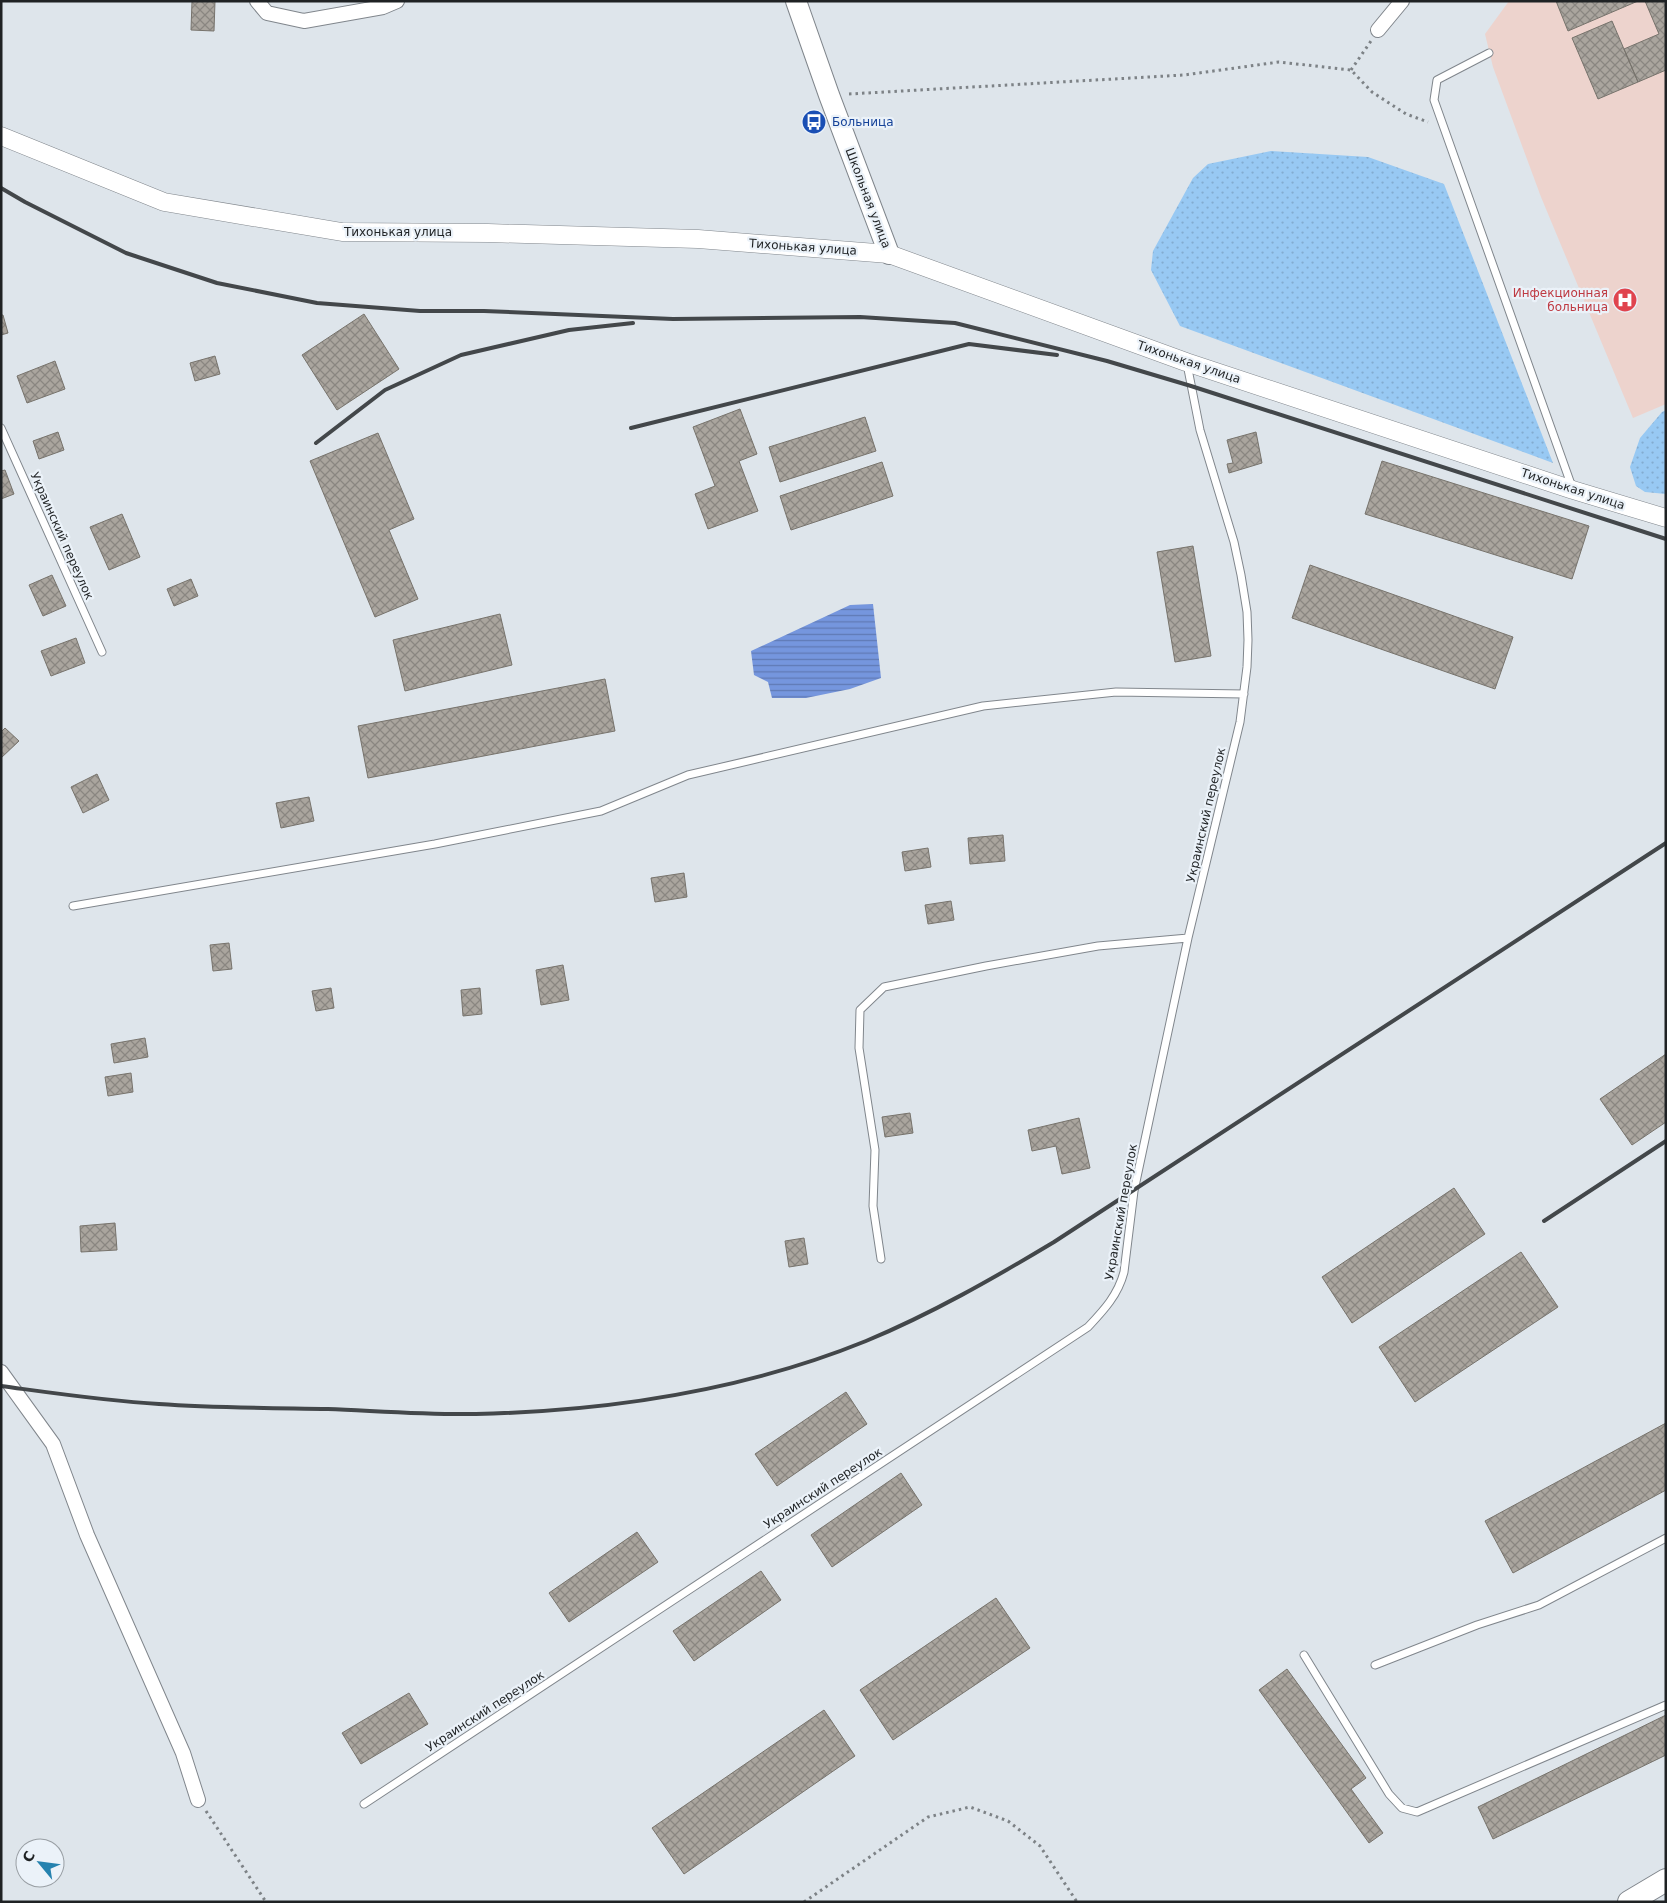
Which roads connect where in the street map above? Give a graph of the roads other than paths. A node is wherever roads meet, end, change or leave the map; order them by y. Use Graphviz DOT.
graph roads {
  1 [pos="257,1"];
  2 [pos="397,1"];
  3 [pos="796,1"];
  4 [pos="1402,1"];
  5 [pos="1378,30"];
  6 [pos="1489,53"];
  7 [pos="1,136"];
  8 [pos="889,254"];
  9 [pos="1186,362"];
  10 [pos="1,428"];
  11 [pos="1573,490"];
  12 [pos="1666,518"];
  13 [pos="102,652"];
  14 [pos="1244,694"];
  15 [pos="73,906"];
  16 [pos="1188,938"];
  17 [pos="881,1259"];
  18 [pos="1,1372"];
  19 [pos="1666,1538"];
  20 [pos="1304,1655"];
  21 [pos="1375,1665"];
  22 [pos="1666,1705"];
  23 [pos="198,1800"];
  24 [pos="364,1804"];
  25 [pos="1666,1880"];
  26 [pos="1629,1902"];
  1 -- 2 [label="street"];
  3 -- 8 [label="main road, Школьная улица"];
  4 -- 5 [label="street"];
  6 -- 11 [label="lane"];
  7 -- 8 [label="street, Тихонькая улица"];
  8 -- 9 [label="street, Тихонькая улица"];
  9 -- 11 [label="street, Тихонькая улица"];
  9 -- 14 [label="lane, Украинский переулок"];
  10 -- 13 [label="lane, Украинский переулок"];
  11 -- 12 [label="street, Тихонькая улица"];
  14 -- 15 [label="lane"];
  14 -- 16 [label="lane, Украинский переулок"];
  16 -- 17 [label="lane"];
  16 -- 24 [label="lane, Украинский переулок"];
  18 -- 23 [label="street"];
  19 -- 21 [label="lane"];
  20 -- 22 [label="lane"];
  25 -- 26 [label="main road"];
}
